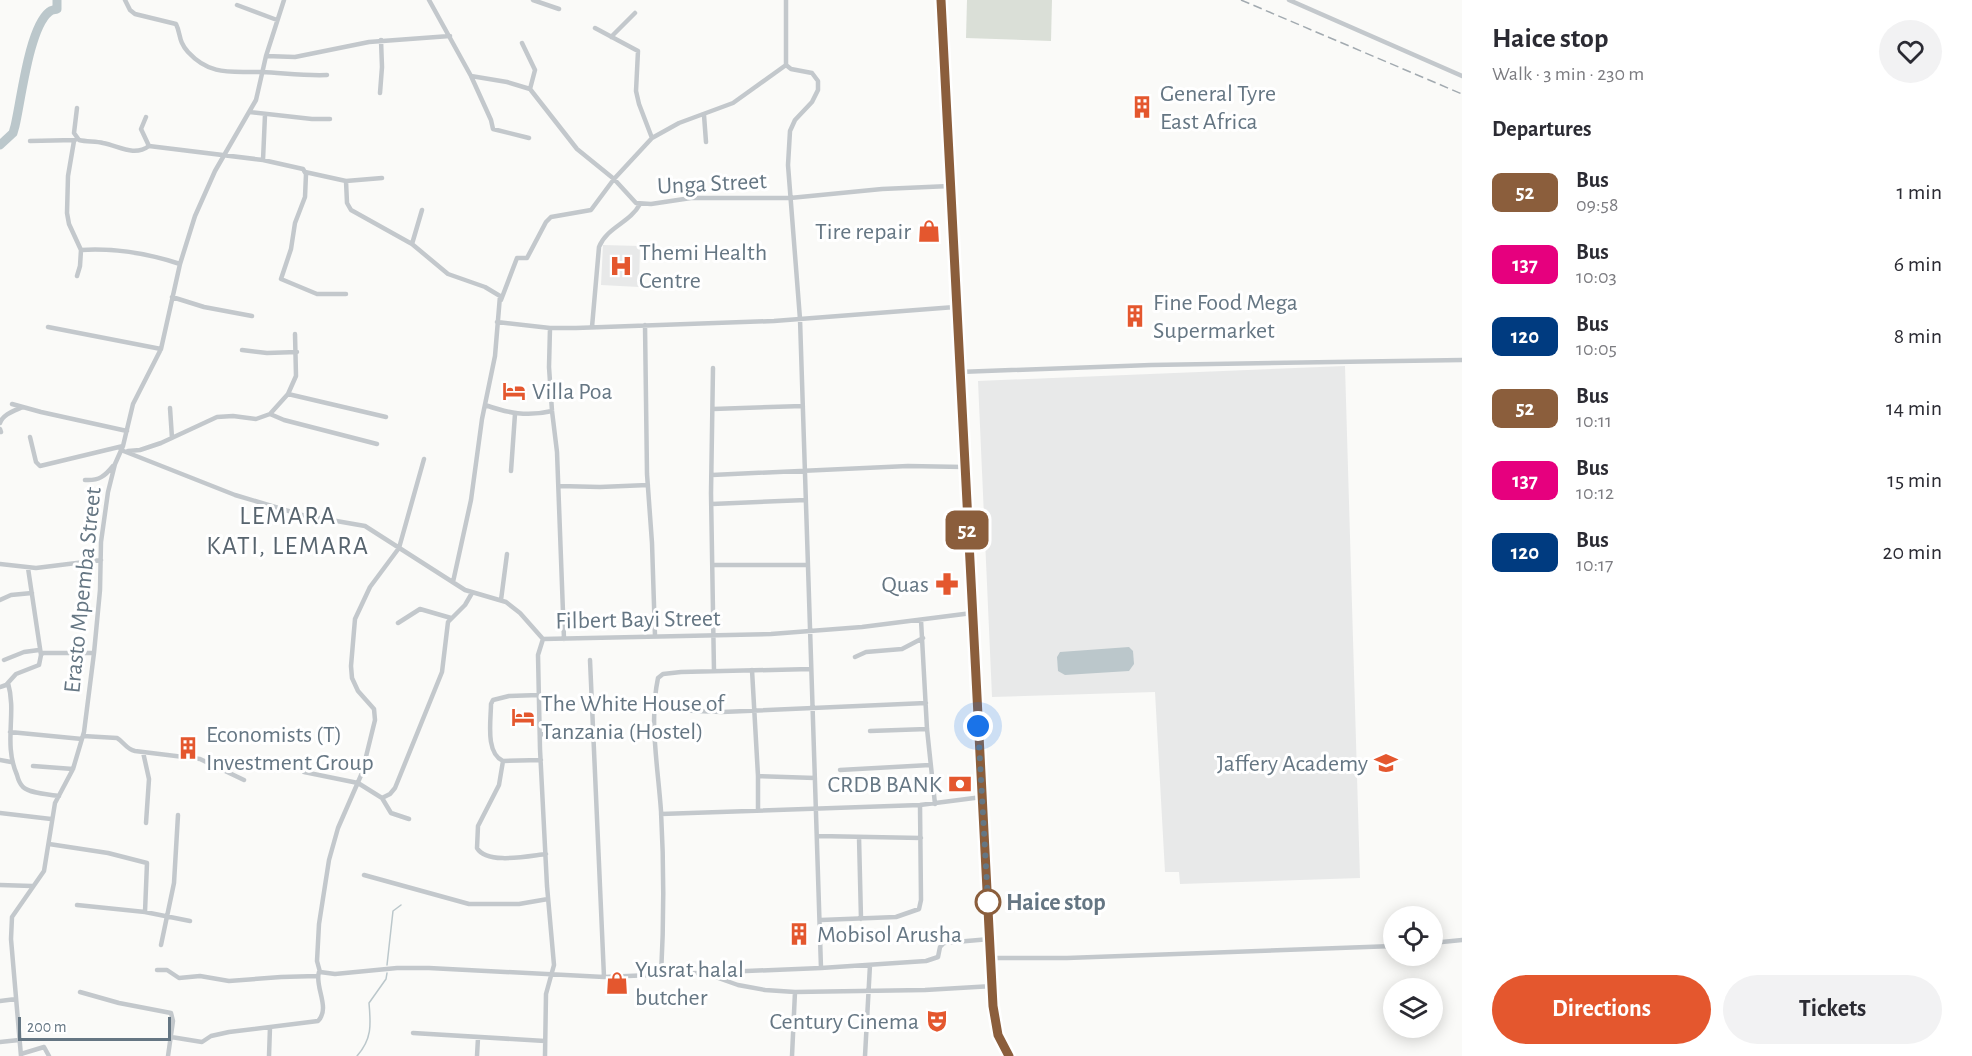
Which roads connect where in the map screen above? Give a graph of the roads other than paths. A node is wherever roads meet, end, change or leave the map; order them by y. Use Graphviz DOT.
graph roads {
  1 [pos="125,0"];
  2 [pos="284,0"];
  3 [pos="429,0"];
  4 [pos="533,0"];
  5 [pos="786,0"];
  6 [pos="941,0"];
  7 [pos="1289,0"];
  8 [pos="237,5"];
  9 [pos="559,9"];
  10 [pos="635,13"];
  11 [pos="277,20"];
  12 [pos="595,28"];
  13 [pos="450,36"];
  14 [pos="611,37"];
  15 [pos="381,40"];
  16 [pos="522,43"];
  17 [pos="266,56"];
  18 [pos="786,65"];
  19 [pos="262,72"];
  20 [pos="327,75"];
  21 [pos="471,76"];
  22 [pos="1462,76"];
  23 [pos="530,89"];
  24 [pos="380,93"];
  25 [pos="77,108"];
  26 [pos="250,112"];
  27 [pos="266,114"];
  28 [pos="704,115"];
  29 [pos="146,117"];
  30 [pos="330,119"];
  31 [pos="529,138"];
  32 [pos="652,138"];
  33 [pos="77,140"];
  34 [pos="30,141"];
  35 [pos="706,142"];
  36 [pos="149,146"];
  37 [pos="224,157"];
  38 [pos="263,160"];
  39 [pos="305,172"];
  40 [pos="382,178"];
  41 [pos="614,179"];
  42 [pos="346,182"];
  43 [pos="950,186"];
  44 [pos="790,198"];
  45 [pos="640,204"];
  46 [pos="422,210"];
  47 [pos="412,244"];
  48 [pos="81,250"];
  49 [pos="180,264"];
  50 [pos="77,276"];
  51 [pos="346,294"];
  52 [pos="172,297"];
  53 [pos="500,302"];
  54 [pos="955,307"];
  55 [pos="252,316"];
  56 [pos="800,319"];
  57 [pos="497,322"];
  58 [pos="645,325"];
  59 [pos="48,327"];
  60 [pos="592,327"];
  61 [pos="550,328"];
  62 [pos="295,334"];
  63 [pos="161,349"];
  64 [pos="242,350"];
  65 [pos="297,352"];
  66 [pos="1462,360"];
  67 [pos="713,368"];
  68 [pos="959,372"];
  69 [pos="288,394"];
  70 [pos="12,404"];
  71 [pos="485,405"];
  72 [pos="803,406"];
  73 [pos="23,407"];
  74 [pos="170,408"];
  75 [pos="712,409"];
  76 [pos="552,411"];
  77 [pos="270,414"];
  78 [pos="515,414"];
  79 [pos="387,417"];
  80 [pos="0,423"];
  81 [pos="127,431"];
  82 [pos="30,437"];
  83 [pos="172,438"];
  84 [pos="377,444"];
  85 [pos="124,449"];
  86 [pos="424,459"];
  87 [pos="115,464"];
  88 [pos="964,466"];
  89 [pos="805,470"];
  90 [pos="511,471"];
  91 [pos="712,475"];
  92 [pos="85,480"];
  93 [pos="648,485"];
  94 [pos="559,486"];
  95 [pos="806,500"];
  96 [pos="711,504"];
  97 [pos="399,548"];
  98 [pos="507,554"];
  99 [pos="101,560"];
  100 [pos="0,564"];
  101 [pos="713,565"];
  102 [pos="808,565"];
  103 [pos="28,568"];
  104 [pos="453,582"];
  105 [pos="32,593"];
  106 [pos="472,593"];
  107 [pos="0,600"];
  108 [pos="501,600"];
  109 [pos="972,613"];
  110 [pos="451,618"];
  111 [pos="921,620"];
  112 [pos="398,623"];
  113 [pos="811,631"];
  114 [pos="714,635"];
  115 [pos="655,636"];
  116 [pos="923,638"];
  117 [pos="543,639"];
  118 [pos="564,639"];
  119 [pos="40,653"];
  120 [pos="94,653"];
  121 [pos="855,657"];
  122 [pos="4,660"];
  123 [pos="590,660"];
  124 [pos="811,669"];
  125 [pos="752,670"];
  126 [pos="714,671"];
  127 [pos="8,683"];
  128 [pos="0,687"];
  129 [pos="539,695"];
  130 [pos="926,704"];
  131 [pos="813,708"];
  132 [pos="755,709"];
  133 [pos="672,710"];
  134 [pos="927,729"];
  135 [pos="870,731"];
  136 [pos="10,732"];
  137 [pos="541,734"];
  138 [pos="593,735"];
  139 [pos="82,737"];
  140 [pos="143,752"];
  141 [pos="0,760"];
  142 [pos="541,760"];
  143 [pos="503,761"];
  144 [pos="11,762"];
  145 [pos="930,765"];
  146 [pos="33,766"];
  147 [pos="73,769"];
  148 [pos="840,770"];
  149 [pos="304,772"];
  150 [pos="758,776"];
  151 [pos="815,778"];
  152 [pos="244,780"];
  153 [pos="358,783"];
  154 [pos="59,796"];
  155 [pos="982,797"];
  156 [pos="382,798"];
  157 [pos="935,804"];
  158 [pos="920,805"];
  159 [pos="817,808"];
  160 [pos="758,809"];
  161 [pos="0,813"];
  162 [pos="661,814"];
  163 [pos="178,815"];
  164 [pos="51,819"];
  165 [pos="409,819"];
  166 [pos="146,823"];
  167 [pos="818,836"];
  168 [pos="859,837"];
  169 [pos="921,838"];
  170 [pos="50,844"];
  171 [pos="546,855"];
  172 [pos="364,875"];
  173 [pos="0,885"];
  174 [pos="32,886"];
  175 [pos="548,899"];
  176 [pos="77,905"];
  177 [pos="145,912"];
  178 [pos="167,918"];
  179 [pos="861,919"];
  180 [pos="820,920"];
  181 [pos="190,921"];
  182 [pos="990,939"];
  183 [pos="1462,940"];
  184 [pos="1443,942"];
  185 [pos="161,945"];
  186 [pos="1383,946"];
  187 [pos="990,958"];
  188 [pos="870,965"];
  189 [pos="821,968"];
  190 [pos="157,970"];
  191 [pos="706,973"];
  192 [pos="318,974"];
  193 [pos="553,974"];
  194 [pos="661,976"];
  195 [pos="604,977"];
  196 [pos="993,986"];
  197 [pos="868,991"];
  198 [pos="80,992"];
  199 [pos="795,992"];
  200 [pos="16,999"];
  201 [pos="0,1001"];
  202 [pos="270,1026"];
  203 [pos="413,1033"];
  204 [pos="171,1037"];
  205 [pos="478,1038"];
  206 [pos="19,1040"];
  207 [pos="545,1041"];
  208 [pos="0,1042"];
  209 [pos="21,1055"];
  210 [pos="49,1056"];
  211 [pos="168,1056"];
  212 [pos="269,1056"];
  213 [pos="477,1056"];
  214 [pos="545,1056"];
  215 [pos="792,1056"];
  216 [pos="865,1056"];
  217 [pos="1009,1056"];
  1 -- 19 [label="street"];
  2 -- 11 [label="street, Erasto Mpemba Street"];
  3 -- 13 [label="street"];
  4 -- 9 [label="street"];
  5 -- 18 [label="street"];
  6 -- 43 [label="street"];
  7 -- 22 [label="street"];
  8 -- 11 [label="street"];
  10 -- 14 [label="street"];
  11 -- 17 [label="street, Erasto Mpemba Street"];
  12 -- 14 [label="street"];
  13 -- 15 [label="street"];
  13 -- 21 [label="street"];
  14 -- 32 [label="street"];
  15 -- 17 [label="street"];
  15 -- 24 [label="street"];
  16 -- 23 [label="street"];
  17 -- 19 [label="street, Erasto Mpemba Street"];
  18 -- 28 [label="street"];
  18 -- 44 [label="street"];
  19 -- 20 [label="street"];
  19 -- 26 [label="street, Erasto Mpemba Street"];
  21 -- 23 [label="street"];
  21 -- 31 [label="street"];
  23 -- 41 [label="street, Unga Street"];
  25 -- 33 [label="street"];
  26 -- 27 [label="street"];
  26 -- 37 [label="street, Erasto Mpemba Street"];
  27 -- 30 [label="street"];
  27 -- 38 [label="street"];
  28 -- 32 [label="street"];
  28 -- 35 [label="street"];
  29 -- 36 [label="street"];
  32 -- 41 [label="street"];
  33 -- 34 [label="street"];
  33 -- 36 [label="street"];
  33 -- 48 [label="street"];
  36 -- 37 [label="street"];
  37 -- 38 [label="street"];
  37 -- 49 [label="street, Erasto Mpemba Street"];
  38 -- 39 [label="street"];
  39 -- 42 [label="street"];
  39 -- 51 [label="street"];
  40 -- 42 [label="street"];
  41 -- 45 [label="street, Unga Street"];
  41 -- 53 [label="street"];
  42 -- 47 [label="street"];
  43 -- 44 [label="street, Unga Street"];
  43 -- 54 [label="street"];
  44 -- 45 [label="street, Unga Street"];
  44 -- 56 [label="street"];
  45 -- 60 [label="street"];
  46 -- 47 [label="street"];
  47 -- 53 [label="street"];
  48 -- 49 [label="street"];
  48 -- 50 [label="street"];
  49 -- 52 [label="street, Erasto Mpemba Street"];
  52 -- 55 [label="street"];
  52 -- 63 [label="street, Erasto Mpemba Street"];
  53 -- 57 [label="street"];
  54 -- 56 [label="street"];
  54 -- 68 [label="street"];
  56 -- 58 [label="street"];
  56 -- 72 [label="street"];
  57 -- 61 [label="street"];
  57 -- 71 [label="street"];
  58 -- 60 [label="street"];
  58 -- 93 [label="street"];
  59 -- 63 [label="street"];
  60 -- 61 [label="street"];
  61 -- 76 [label="street"];
  62 -- 65 [label="street"];
  63 -- 81 [label="street, Erasto Mpemba Street"];
  64 -- 65 [label="street"];
  65 -- 69 [label="street"];
  66 -- 68 [label="street"];
  67 -- 75 [label="street"];
  68 -- 88 [label="street"];
  69 -- 77 [label="street"];
  69 -- 79 [label="street"];
  70 -- 73 [label="street"];
  71 -- 78 [label="street"];
  71 -- 104 [label="street"];
  72 -- 75 [label="street"];
  72 -- 89 [label="street"];
  73 -- 80 [label="street"];
  73 -- 81 [label="street"];
  74 -- 83 [label="street"];
  75 -- 91 [label="street"];
  76 -- 78 [label="street"];
  76 -- 94 [label="street"];
  77 -- 83 [label="street"];
  77 -- 84 [label="street"];
  78 -- 90 [label="street"];
  81 -- 85 [label="street, Erasto Mpemba Street"];
  82 -- 85 [label="street"];
  83 -- 85 [label="street"];
  85 -- 87 [label="street, Erasto Mpemba Street"];
  85 -- 97 [label="street"];
  86 -- 97 [label="street"];
  87 -- 92 [label="street"];
  87 -- 99 [label="street, Erasto Mpemba Street"];
  88 -- 89 [label="street"];
  88 -- 109 [label="street"];
  89 -- 91 [label="street"];
  89 -- 95 [label="street"];
  91 -- 96 [label="street"];
  93 -- 94 [label="street"];
  93 -- 115 [label="street"];
  94 -- 118 [label="street"];
  95 -- 96 [label="street"];
  95 -- 102 [label="street"];
  96 -- 101 [label="street"];
  97 -- 104 [label="street"];
  97 -- 153 [label="street"];
  98 -- 108 [label="street"];
  99 -- 103 [label="street"];
  99 -- 120 [label="street, Erasto Mpemba Street"];
  100 -- 103 [label="street"];
  101 -- 102 [label="street"];
  101 -- 114 [label="street"];
  102 -- 113 [label="street"];
  103 -- 105 [label="street"];
  104 -- 106 [label="street"];
  105 -- 107 [label="street"];
  105 -- 119 [label="street"];
  106 -- 108 [label="street"];
  106 -- 110 [label="street"];
  108 -- 117 [label="street"];
  109 -- 111 [label="street, Filbert Bayi Street"];
  109 -- 155 [label="street"];
  110 -- 112 [label="street"];
  110 -- 156 [label="street"];
  111 -- 113 [label="street, Filbert Bayi Street"];
  111 -- 116 [label="street"];
  113 -- 114 [label="street, Filbert Bayi Street"];
  113 -- 124 [label="street"];
  114 -- 115 [label="street, Filbert Bayi Street"];
  114 -- 126 [label="street"];
  115 -- 118 [label="street, Filbert Bayi Street"];
  116 -- 121 [label="street"];
  116 -- 130 [label="street"];
  117 -- 118 [label="street, Filbert Bayi Street"];
  117 -- 129 [label="street, Filbert Bayi Street"];
  119 -- 120 [label="street"];
  119 -- 122 [label="street"];
  119 -- 127 [label="street"];
  120 -- 139 [label="street, Erasto Mpemba Street"];
  123 -- 138 [label="street"];
  124 -- 125 [label="street"];
  124 -- 131 [label="street"];
  125 -- 126 [label="street"];
  125 -- 132 [label="street"];
  126 -- 162 [label="street"];
  127 -- 128 [label="street"];
  127 -- 136 [label="street"];
  129 -- 137 [label="street, Filbert Bayi Street"];
  129 -- 143 [label="street"];
  130 -- 131 [label="street"];
  130 -- 134 [label="street"];
  131 -- 132 [label="street"];
  131 -- 151 [label="street"];
  132 -- 133 [label="street"];
  132 -- 150 [label="street"];
  134 -- 135 [label="street"];
  134 -- 145 [label="street"];
  136 -- 139 [label="street"];
  136 -- 144 [label="street"];
  137 -- 138 [label="street"];
  137 -- 142 [label="street, Filbert Bayi Street"];
  138 -- 195 [label="street"];
  139 -- 140 [label="street"];
  139 -- 147 [label="street, Erasto Mpemba Street"];
  140 -- 152 [label="street"];
  140 -- 166 [label="street"];
  141 -- 144 [label="street"];
  142 -- 143 [label="street"];
  142 -- 171 [label="street, Filbert Bayi Street"];
  143 -- 171 [label="street"];
  144 -- 154 [label="street"];
  145 -- 148 [label="street"];
  145 -- 157 [label="street"];
  146 -- 147 [label="street"];
  147 -- 154 [label="street, Erasto Mpemba Street"];
  149 -- 153 [label="street"];
  150 -- 151 [label="street"];
  150 -- 160 [label="street"];
  151 -- 159 [label="street"];
  153 -- 156 [label="street"];
  153 -- 192 [label="street"];
  154 -- 164 [label="street, Erasto Mpemba Street"];
  155 -- 157 [label="street"];
  155 -- 182 [label="street"];
  156 -- 165 [label="street"];
  157 -- 158 [label="street"];
  158 -- 159 [label="street"];
  158 -- 169 [label="street"];
  159 -- 160 [label="street"];
  159 -- 167 [label="street"];
  160 -- 162 [label="street"];
  161 -- 164 [label="street"];
  162 -- 194 [label="street"];
  163 -- 178 [label="street"];
  164 -- 170 [label="street, Erasto Mpemba Street"];
  167 -- 168 [label="street"];
  167 -- 180 [label="street"];
  168 -- 169 [label="street"];
  168 -- 179 [label="street"];
  169 -- 179 [label="street"];
  170 -- 174 [label="street, Erasto Mpemba Street"];
  170 -- 177 [label="street"];
  171 -- 175 [label="street, Filbert Bayi Street"];
  172 -- 175 [label="street"];
  173 -- 174 [label="street"];
  174 -- 200 [label="street, Erasto Mpemba Street"];
  175 -- 193 [label="street, Filbert Bayi Street"];
  176 -- 177 [label="street"];
  177 -- 178 [label="street"];
  178 -- 181 [label="street"];
  178 -- 185 [label="street"];
  179 -- 180 [label="street"];
  180 -- 189 [label="street"];
  182 -- 187 [label="street"];
  182 -- 188 [label="street"];
  183 -- 184 [label="street"];
  186 -- 187 [label="street"];
  187 -- 196 [label="street"];
  188 -- 189 [label="street"];
  188 -- 197 [label="street"];
  189 -- 191 [label="street"];
  190 -- 192 [label="street"];
  191 -- 194 [label="street"];
  191 -- 199 [label="street"];
  192 -- 193 [label="street"];
  192 -- 202 [label="street"];
  193 -- 195 [label="street"];
  193 -- 207 [label="street, Filbert Bayi Street"];
  194 -- 195 [label="street"];
  196 -- 197 [label="street"];
  196 -- 217 [label="street"];
  197 -- 199 [label="street"];
  197 -- 216 [label="street"];
  198 -- 204 [label="street"];
  199 -- 215 [label="street"];
  200 -- 201 [label="street"];
  200 -- 206 [label="street, Erasto Mpemba Street"];
  202 -- 204 [label="street"];
  202 -- 212 [label="street"];
  203 -- 205 [label="street"];
  204 -- 211 [label="street"];
  205 -- 207 [label="street"];
  205 -- 213 [label="street"];
  206 -- 208 [label="street"];
  206 -- 209 [label="street, Erasto Mpemba Street"];
  207 -- 214 [label="street, Filbert Bayi Street"];
  209 -- 210 [label="street"];
}
